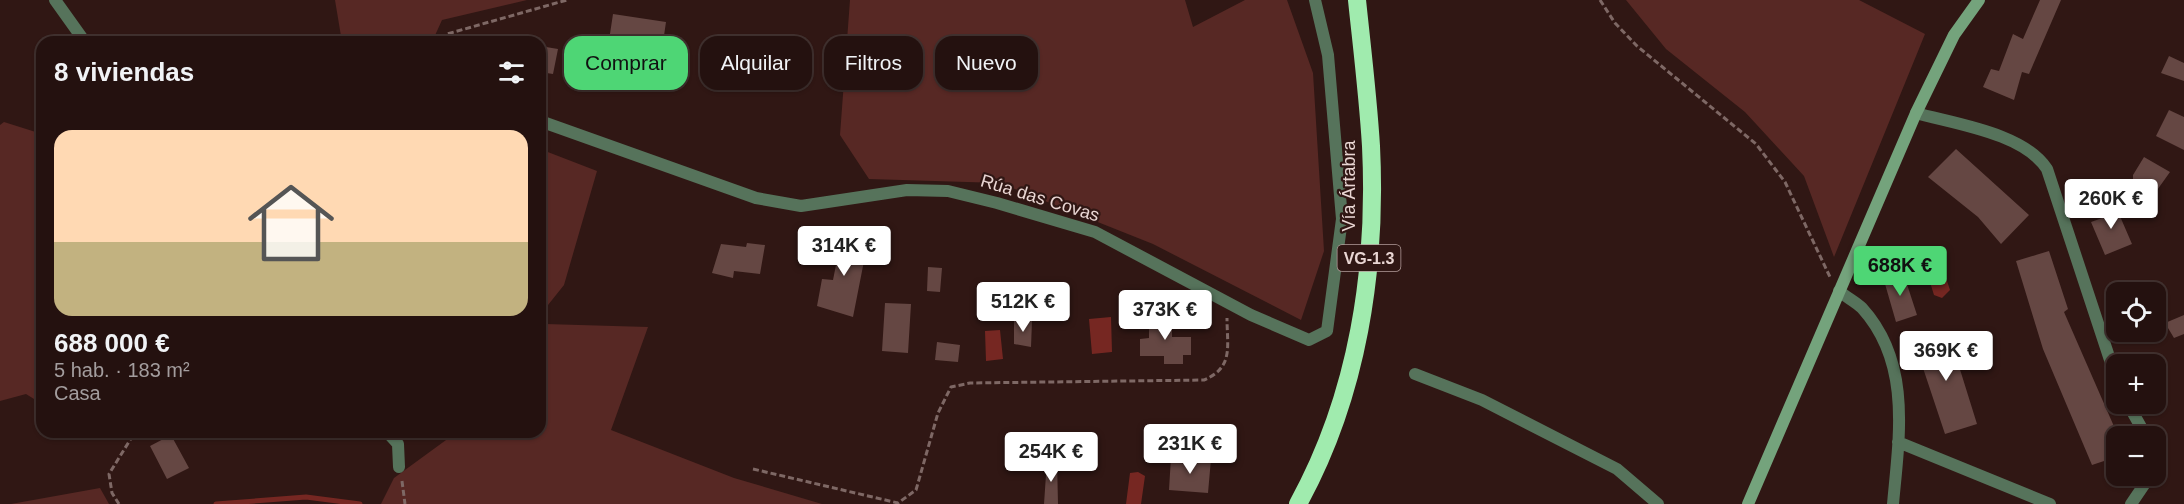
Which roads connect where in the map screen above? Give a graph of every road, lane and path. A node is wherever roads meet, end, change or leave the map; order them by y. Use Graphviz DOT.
graph roads {
  1 [pos="55,0"];
  2 [pos="567,0"];
  3 [pos="1315,0"];
  4 [pos="1357,0"];
  5 [pos="1600,0"];
  6 [pos="1978,0"];
  7 [pos="81,36"];
  8 [pos="447,36"];
  9 [pos="1916,113"];
  10 [pos="546,123"];
  11 [pos="1839,291"];
  12 [pos="1228,303"];
  13 [pos="2108,354"];
  14 [pos="1415,374"];
  15 [pos="131,438"];
  16 [pos="392,438"];
  17 [pos="1898,442"];
  18 [pos="399,467"];
  19 [pos="753,469"];
  20 [pos="2143,486"];
  21 [pos="119,504"];
  22 [pos="405,504"];
  23 [pos="1298,504"];
  24 [pos="1658,504"];
  25 [pos="1748,504"];
  26 [pos="1893,504"];
  27 [pos="2050,504"];
  28 [pos="2131,504"];
  1 -- 7 [label="street"];
  2 -- 8 [label="path"];
  3 -- 12 [label="street, Rúa das Covas"];
  4 -- 23 [label="highway, Vía Ártabra / VG-1.3"];
  5 -- 11 [label="path"];
  6 -- 9 [label="street"];
  9 -- 11 [label="street"];
  9 -- 13 [label="street"];
  10 -- 12 [label="street, Rúa das Covas"];
  11 -- 17 [label="street"];
  11 -- 25 [label="street"];
  12 -- 19 [label="path"];
  14 -- 24 [label="street"];
  15 -- 21 [label="path"];
  16 -- 18 [label="street"];
  17 -- 26 [label="street"];
  17 -- 27 [label="street"];
  18 -- 22 [label="path"];
  20 -- 28 [label="street"];
}
